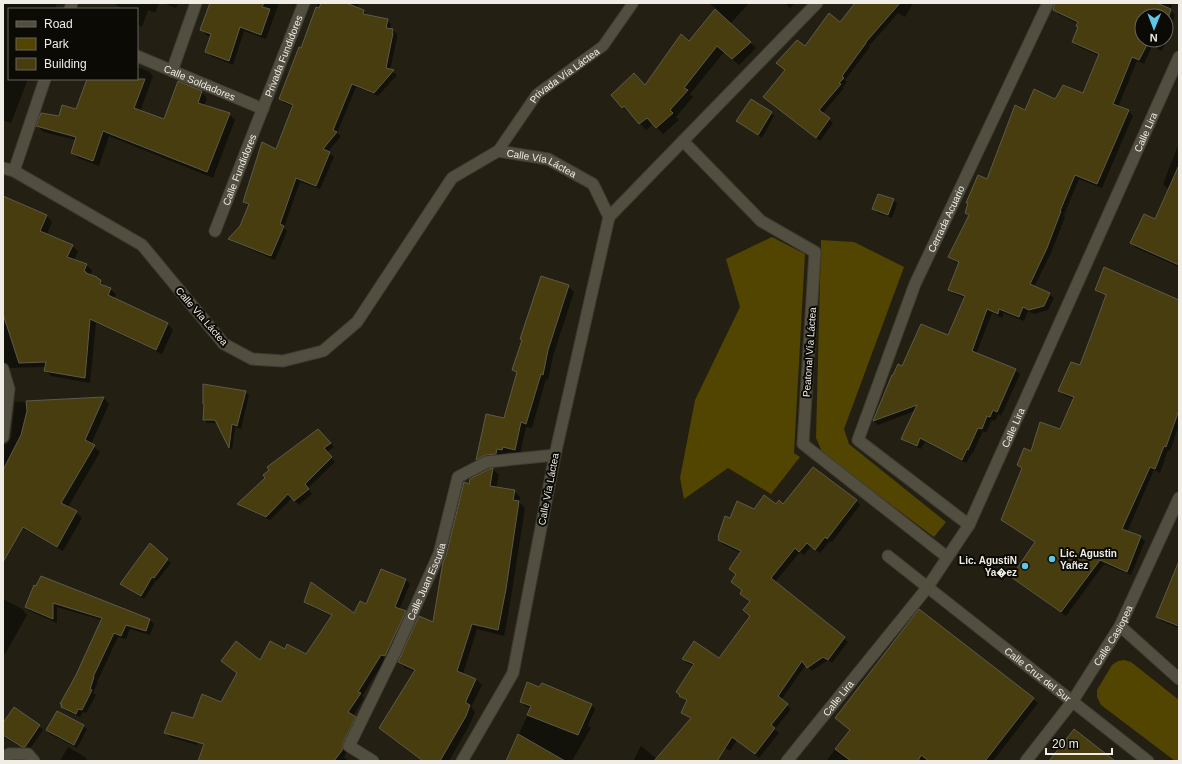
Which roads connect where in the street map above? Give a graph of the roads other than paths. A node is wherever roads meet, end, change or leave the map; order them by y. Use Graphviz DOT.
graph roads {
  1 [pos="196,3"];
  2 [pos="304,3"];
  3 [pos="633,3"];
  4 [pos="817,3"];
  5 [pos="1048,3"];
  6 [pos="138,56"];
  7 [pos="1179,57"];
  8 [pos="172,70"];
  9 [pos="45,80"];
  10 [pos="263,109"];
  11 [pos="683,141"];
  12 [pos="498,151"];
  13 [pos="8,170"];
  14 [pos="609,217"];
  15 [pos="215,230"];
  16 [pos="3,369"];
  17 [pos="3,437"];
  18 [pos="555,455"];
  19 [pos="1179,498"];
  20 [pos="969,525"];
  21 [pos="888,556"];
  22 [pos="947,557"];
  23 [pos="927,588"];
  24 [pos="1120,626"];
  25 [pos="1179,679"];
  26 [pos="1072,702"];
  27 [pos="3,759"];
  28 [pos="34,761"];
  29 [pos="373,761"];
  30 [pos="462,761"];
  31 [pos="787,761"];
  32 [pos="1026,761"];
  33 [pos="1148,761"];
  1 -- 8 [label="street"];
  2 -- 10 [label="street, Privada Fundidores"];
  3 -- 12 [label="lane, Privada Vía Láctea"];
  4 -- 11 [label="street"];
  5 -- 20 [label="street, Cerrada Acuario"];
  6 -- 8 [label="street, Calle Soldadores"];
  7 -- 20 [label="street, Calle Lira"];
  8 -- 10 [label="street, Calle Soldadores"];
  9 -- 13 [label="street"];
  10 -- 15 [label="street, Calle Fundidores"];
  11 -- 14 [label="street"];
  11 -- 22 [label="street, Peatonal Vía Láctea"];
  12 -- 13 [label="street, Calle Vía Láctea"];
  12 -- 14 [label="street, Calle Vía Láctea"];
  14 -- 18 [label="street, Calle Vía Láctea"];
  16 -- 17 [label="street"];
  18 -- 29 [label="street, Calle Juan Escutia"];
  18 -- 30 [label="street, Calle Vía Láctea"];
  19 -- 24 [label="street, Calle Casiopea"];
  20 -- 22 [label="street, Calle Lira"];
  21 -- 23 [label="street, Calle Cruz del Sur"];
  22 -- 23 [label="street, Calle Lira"];
  23 -- 26 [label="street, Calle Cruz del Sur"];
  23 -- 31 [label="street, Calle Lira"];
  24 -- 25 [label="street"];
  24 -- 26 [label="street, Calle Casiopea"];
  26 -- 32 [label="street, Calle Casiopea"];
  26 -- 33 [label="street, Calle Cruz del Sur"];
  27 -- 28 [label="street"];
}
